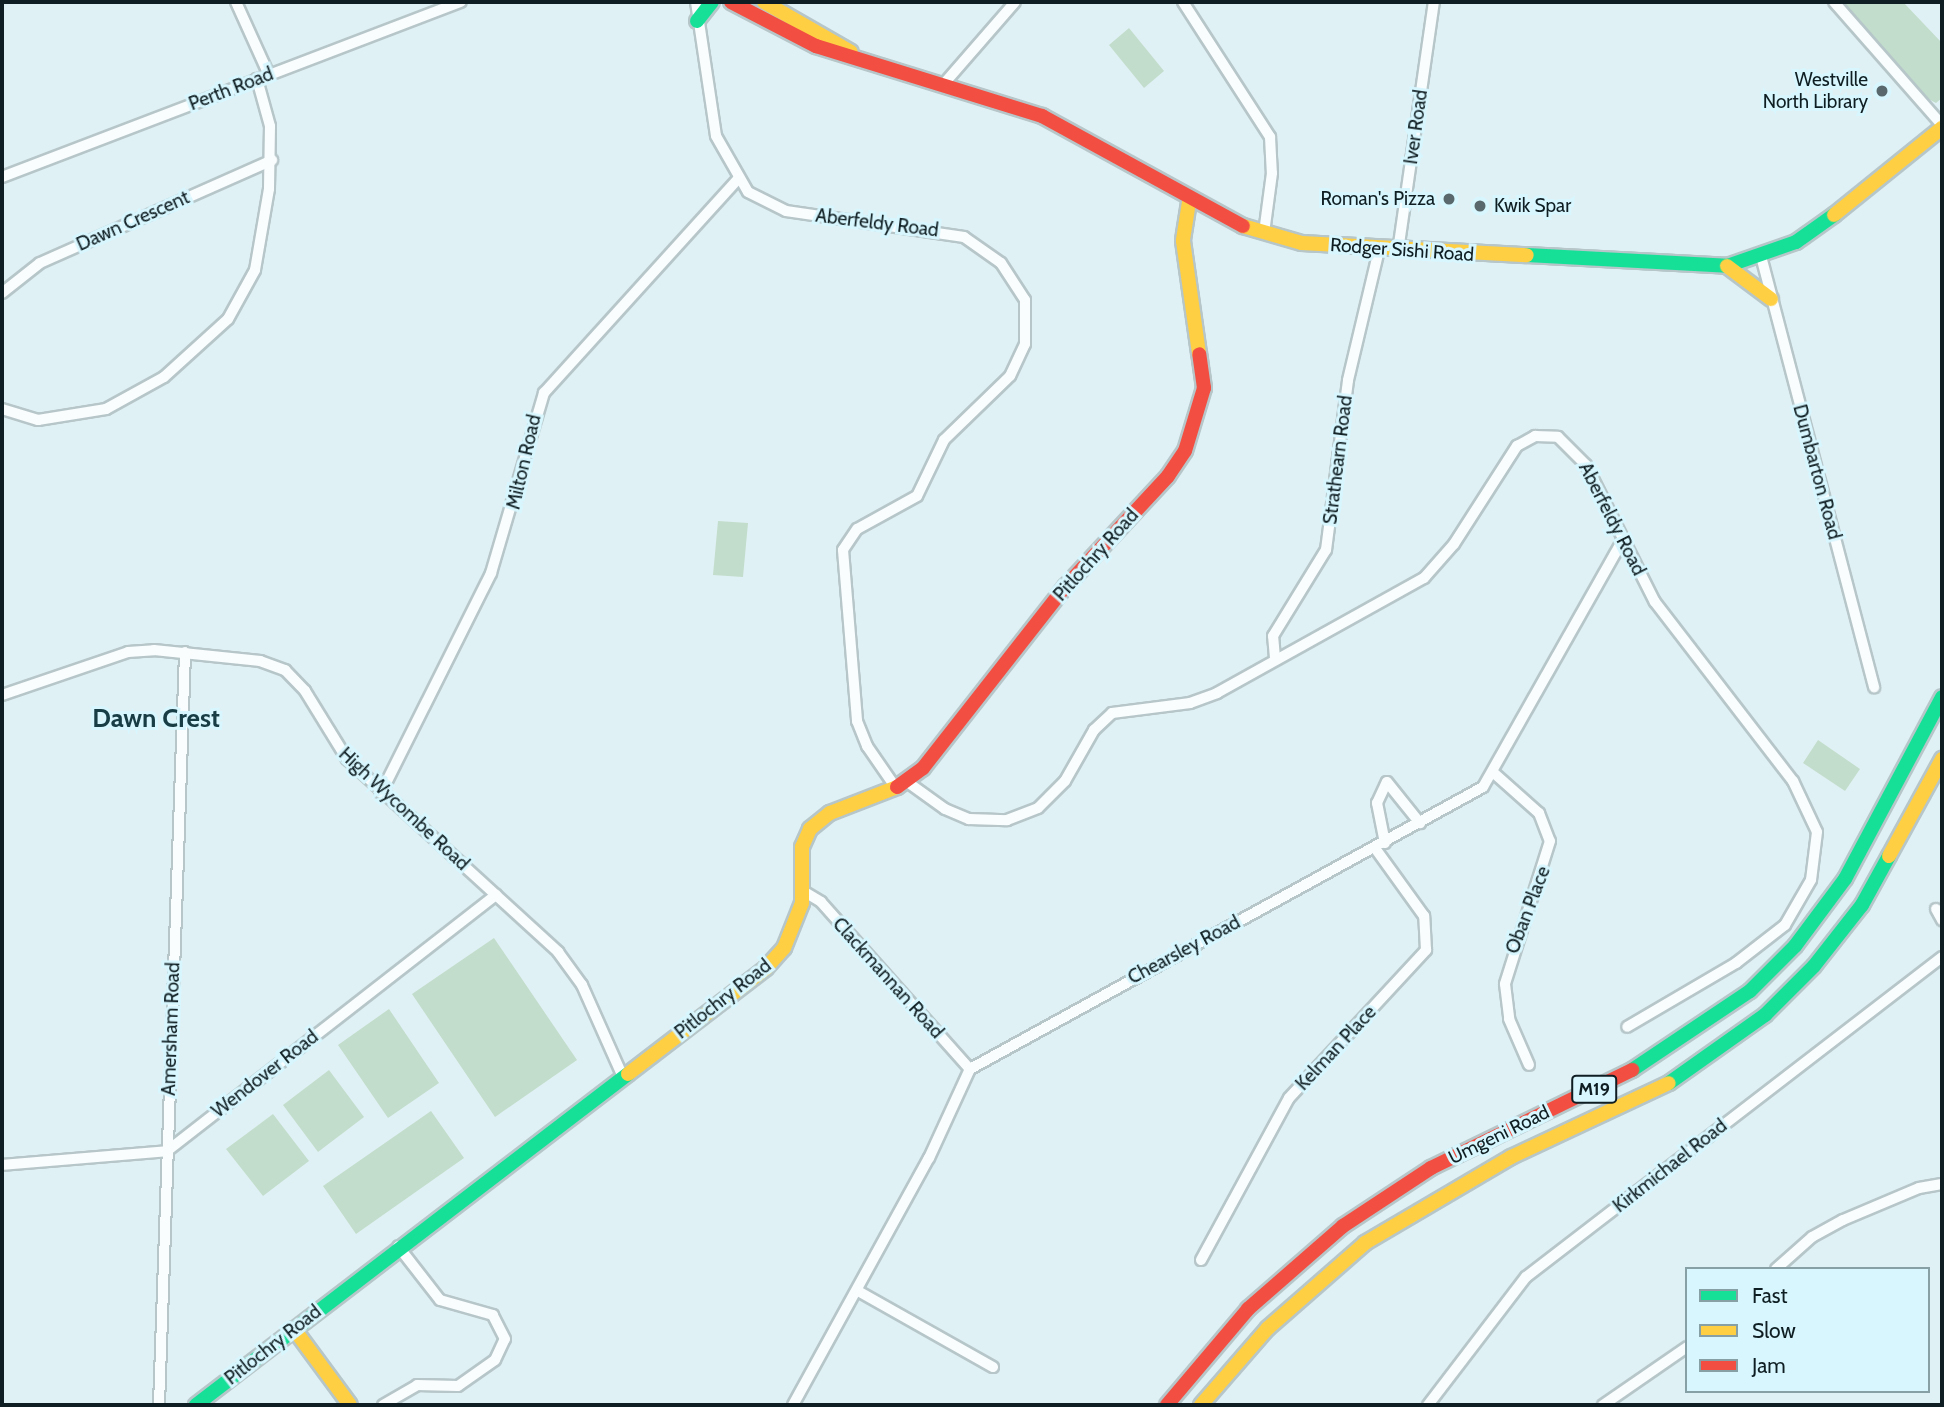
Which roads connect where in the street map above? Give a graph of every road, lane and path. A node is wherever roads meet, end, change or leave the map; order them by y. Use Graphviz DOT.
graph roads {
  1 [pos="236,2"];
  2 [pos="461,2"];
  3 [pos="696,2"];
  4 [pos="712,2"];
  5 [pos="1015,2"];
  6 [pos="1183,2"];
  7 [pos="1432,2"];
  8 [pos="1834,2"];
  9 [pos="730,3"];
  10 [pos="769,4"];
  11 [pos="697,21"];
  12 [pos="858,57"];
  13 [pos="269,75"];
  14 [pos="257,79"];
  15 [pos="943,86"];
  16 [pos="1942,126"];
  17 [pos="272,160"];
  18 [pos="2,177"];
  19 [pos="738,179"];
  20 [pos="1189,202"];
  21 [pos="1264,233"];
  22 [pos="1379,250"];
  23 [pos="1398,251"];
  24 [pos="1761,256"];
  25 [pos="1727,266"];
  26 [pos="2,293"];
  27 [pos="1771,299"];
  28 [pos="2,409"];
  29 [pos="1623,540"];
  30 [pos="185,652"];
  31 [pos="1275,658"];
  32 [pos="1874,687"];
  33 [pos="2,695"];
  34 [pos="1941,699"];
  35 [pos="1942,761"];
  36 [pos="1495,774"];
  37 [pos="901,784"];
  38 [pos="382,793"];
  39 [pos="1420,823"];
  40 [pos="1380,845"];
  41 [pos="803,891"];
  42 [pos="496,895"];
  43 [pos="1936,909"];
  44 [pos="1942,920"];
  45 [pos="1942,957"];
  46 [pos="1627,1027"];
  47 [pos="1529,1065"];
  48 [pos="970,1069"];
  49 [pos="623,1077"];
  50 [pos="167,1151"];
  51 [pos="2,1165"];
  52 [pos="1942,1184"];
  53 [pos="398,1246"];
  54 [pos="1201,1260"];
  55 [pos="1778,1267"];
  56 [pos="858,1291"];
  57 [pos="294,1329"];
  58 [pos="1685,1348"];
  59 [pos="992,1367"];
  60 [pos="214,1399"];
  61 [pos="159,1405"];
  62 [pos="196,1405"];
  63 [pos="350,1405"];
  64 [pos="383,1405"];
  65 [pos="793,1405"];
  66 [pos="1167,1405"];
  67 [pos="1201,1405"];
  68 [pos="1428,1405"];
  69 [pos="1603,1405"];
  1 -- 13 [label="street"];
  2 -- 13 [label="street, Perth Road"];
  3 -- 11 [label="street, Aberfeldy Road"];
  4 -- 11 [label="main road"];
  5 -- 15 [label="street"];
  6 -- 21 [label="street"];
  7 -- 23 [label="street, Iver Road"];
  8 -- 16 [label="street"];
  9 -- 12 [label="main road, Rodger Sishi Road"];
  10 -- 12 [label="main road, Rodger Sishi Road"];
  11 -- 19 [label="street, Aberfeldy Road"];
  12 -- 15 [label="main road, Rodger Sishi Road"];
  13 -- 14 [label="street, Perth Road"];
  14 -- 17 [label="street"];
  14 -- 18 [label="street, Perth Road"];
  15 -- 20 [label="main road, Rodger Sishi Road"];
  16 -- 24 [label="main road, Rodger Sishi Road"];
  17 -- 26 [label="street, Dawn Crescent"];
  17 -- 28 [label="street"];
  19 -- 37 [label="street, Aberfeldy Road"];
  19 -- 38 [label="street, Milton Road"];
  20 -- 21 [label="main road, Rodger Sishi Road"];
  20 -- 37 [label="main road, Pitlochry Road"];
  21 -- 22 [label="main road, Rodger Sishi Road"];
  22 -- 23 [label="main road, Rodger Sishi Road"];
  22 -- 31 [label="street, Strathearn Road"];
  23 -- 25 [label="main road, Rodger Sishi Road"];
  24 -- 25 [label="main road, Rodger Sishi Road"];
  24 -- 27 [label="street, Dumbarton Road"];
  25 -- 27 [label="main road"];
  27 -- 32 [label="street, Dumbarton Road"];
  29 -- 31 [label="street, Aberfeldy Road"];
  29 -- 36 [label="street, Chearsley Road"];
  29 -- 46 [label="street, Aberfeldy Road"];
  30 -- 33 [label="street, High Wycombe Road"];
  30 -- 38 [label="street, High Wycombe Road"];
  30 -- 50 [label="street, Amersham Road"];
  31 -- 37 [label="street, Aberfeldy Road"];
  34 -- 66 [label="main road, Umgeni Road / M19"];
  35 -- 67 [label="main road, Umgeni Road / M19"];
  36 -- 39 [label="street, Chearsley Road"];
  36 -- 47 [label="street, Oban Place"];
  37 -- 41 [label="main road, Pitlochry Road"];
  38 -- 42 [label="street, High Wycombe Road"];
  39 -- 40 [label="street, Chearsley Road"];
  39 -- 40 [label="street"];
  40 -- 48 [label="street, Chearsley Road"];
  40 -- 54 [label="street, Kelman Place"];
  41 -- 48 [label="street, Clackmannan Road"];
  41 -- 49 [label="main road, Pitlochry Road"];
  42 -- 49 [label="street, High Wycombe Road"];
  42 -- 50 [label="street, Wendover Road"];
  43 -- 44 [label="street"];
  45 -- 68 [label="street, Kirkmichael Road"];
  48 -- 56 [label="street"];
  49 -- 53 [label="main road, Pitlochry Road"];
  50 -- 51 [label="street"];
  50 -- 61 [label="street, Amersham Road"];
  52 -- 55 [label="street"];
  53 -- 57 [label="main road, Pitlochry Road"];
  53 -- 64 [label="street"];
  56 -- 59 [label="street"];
  56 -- 65 [label="street"];
  57 -- 60 [label="main road, Pitlochry Road"];
  57 -- 63 [label="main road"];
  58 -- 69 [label="street"];
  60 -- 62 [label="main road, Pitlochry Road"];
}
